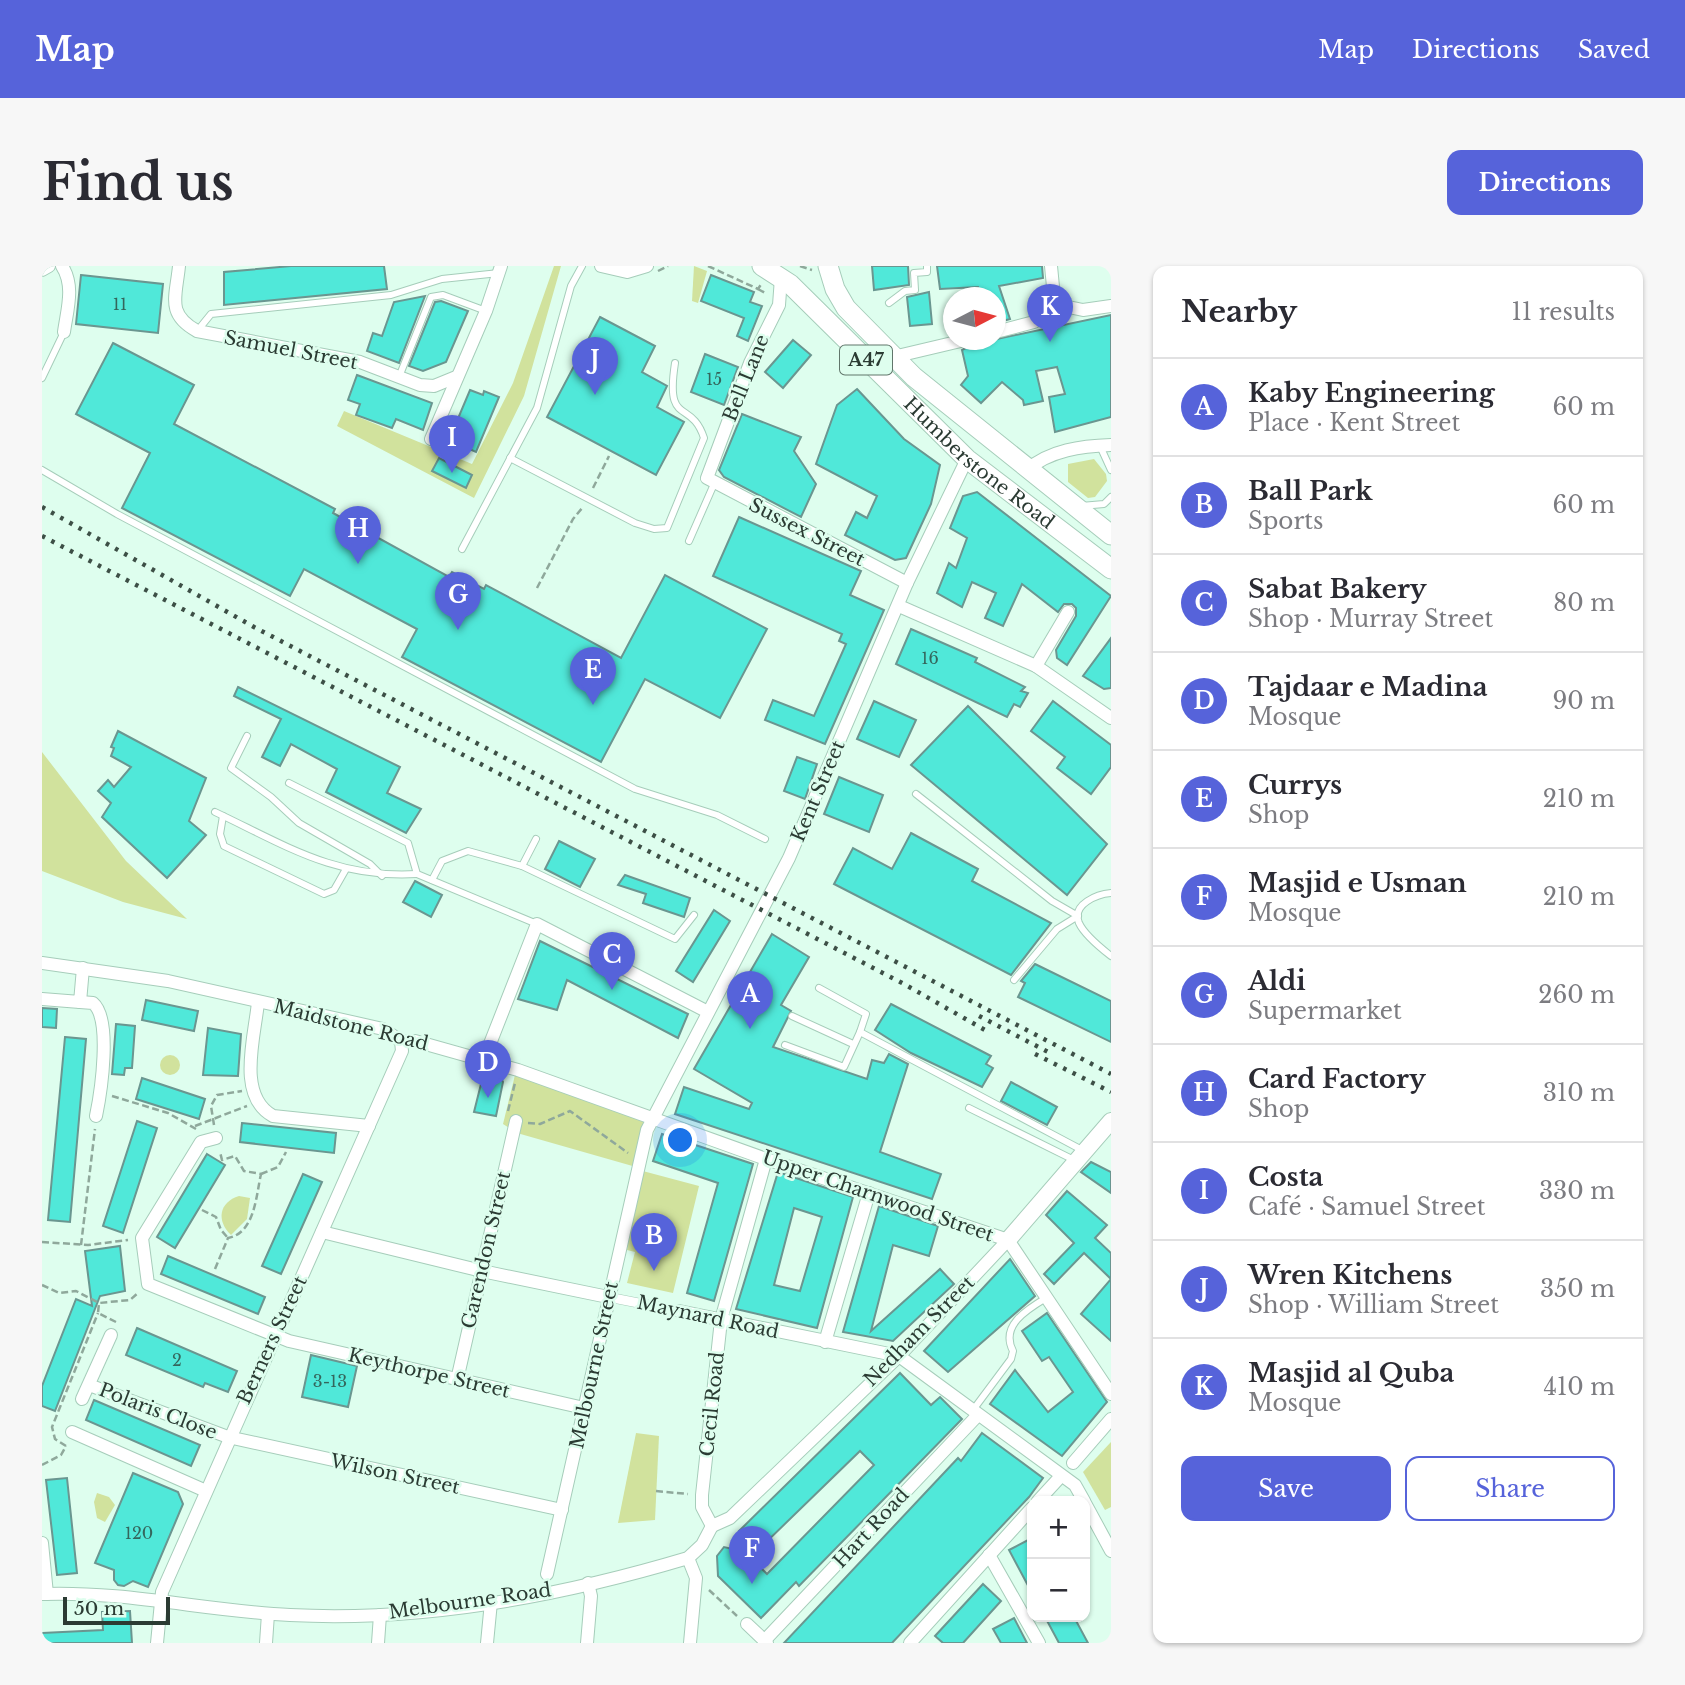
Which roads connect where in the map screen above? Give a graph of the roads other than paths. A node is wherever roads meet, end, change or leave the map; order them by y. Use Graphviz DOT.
graph roads {
  1 [pos="49,266"];
  2 [pos="62,266"];
  3 [pos="179,266"];
  4 [pos="582,266"];
  5 [pos="601,266"];
  6 [pos="647,266"];
  7 [pos="828,266"];
  8 [pos="926,266"];
  9 [pos="1051,266"];
  10 [pos="42,270"];
  11 [pos="500,270"];
  12 [pos="771,272"];
  13 [pos="889,303"];
  14 [pos="1059,304"];
  15 [pos="1111,306"];
  16 [pos="486,311"];
  17 [pos="1006,329"];
  18 [pos="197,331"];
  19 [pos="64,332"];
  20 [pos="943,345"];
  21 [pos="893,357"];
  22 [pos="675,363"];
  23 [pos="399,377"];
  24 [pos="456,377"];
  25 [pos="914,377"];
  26 [pos="42,378"];
  27 [pos="431,439"];
  28 [pos="1106,446"];
  29 [pos="510,458"];
  30 [pos="967,458"];
  31 [pos="42,470"];
  32 [pos="1027,470"];
  33 [pos="1111,470"];
  34 [pos="711,481"];
  35 [pos="1111,496"];
  36 [pos="1074,506"];
  37 [pos="1111,535"];
  38 [pos="689,541"];
  39 [pos="1079,545"];
  40 [pos="463,550"];
  41 [pos="1111,569"];
  42 [pos="907,583"];
  43 [pos="899,606"];
  44 [pos="1068,612"];
  45 [pos="1036,666"];
  46 [pos="1109,711"];
  47 [pos="247,736"];
  48 [pos="289,783"];
  49 [pos="916,794"];
  50 [pos="215,812"];
  51 [pos="223,816"];
  52 [pos="536,839"];
  53 [pos="765,839"];
  54 [pos="522,866"];
  55 [pos="346,869"];
  56 [pos="417,874"];
  57 [pos="382,876"];
  58 [pos="432,880"];
  59 [pos="1111,892"];
  60 [pos="694,915"];
  61 [pos="1078,916"];
  62 [pos="537,924"];
  63 [pos="1111,956"];
  64 [pos="42,963"];
  65 [pos="83,968"];
  66 [pos="1014,980"];
  67 [pos="820,988"];
  68 [pos="42,999"];
  69 [pos="80,1002"];
  70 [pos="258,1002"];
  71 [pos="708,1012"];
  72 [pos="792,1016"];
  73 [pos="860,1032"];
  74 [pos="401,1041"];
  75 [pos="853,1044"];
  76 [pos="785,1045"];
  77 [pos="484,1059"];
  78 [pos="969,1108"];
  79 [pos="96,1116"];
  80 [pos="653,1116"];
  81 [pos="516,1121"];
  82 [pos="1111,1121"];
  83 [pos="369,1126"];
  84 [pos="216,1138"];
  85 [pos="1081,1157"];
  86 [pos="766,1159"];
  87 [pos="869,1193"];
  88 [pos="322,1232"];
  89 [pos="1007,1240"];
  90 [pos="482,1271"];
  91 [pos="608,1297"];
  92 [pos="1046,1298"];
  93 [pos="679,1311"];
  94 [pos="721,1320"];
  95 [pos="111,1335"];
  96 [pos="274,1335"];
  97 [pos="825,1342"];
  98 [pos="899,1356"];
  99 [pos="457,1380"];
  100 [pos="89,1385"];
  101 [pos="1111,1394"];
  102 [pos="82,1399"];
  103 [pos="584,1408"];
  104 [pos="976,1413"];
  105 [pos="1111,1419"];
  106 [pos="72,1432"];
  107 [pos="228,1437"];
  108 [pos="1073,1463"];
  109 [pos="1061,1476"];
  110 [pos="206,1491"];
  111 [pos="1043,1496"];
  112 [pos="1081,1496"];
  113 [pos="562,1510"];
  114 [pos="1027,1513"];
  115 [pos="1090,1513"];
  116 [pos="712,1526"];
  117 [pos="42,1543"];
  118 [pos="1111,1551"];
  119 [pos="989,1555"];
  120 [pos="688,1558"];
  121 [pos="547,1574"];
  122 [pos="588,1583"];
  123 [pos="45,1594"];
  124 [pos="160,1599"];
  125 [pos="491,1602"];
  126 [pos="268,1614"];
  127 [pos="380,1615"];
  128 [pos="747,1624"];
  129 [pos="914,1641"];
  130 [pos="765,1642"];
  131 [pos="157,1643"];
  132 [pos="266,1643"];
  133 [pos="378,1643"];
  134 [pos="487,1643"];
  135 [pos="587,1643"];
  136 [pos="690,1643"];
  137 [pos="1039,1643"];
  1 -- 10 [label="street"];
  2 -- 19 [label="street"];
  3 -- 18 [label="street, Samuel Street"];
  4 -- 29 [label="lane"];
  5 -- 6 [label="street"];
  7 -- 21 [label="main road, Humberstone Road / A47"];
  8 -- 13 [label="lane"];
  9 -- 14 [label="street"];
  11 -- 16 [label="street"];
  11 -- 18 [label="lane"];
  12 -- 30 [label="main road, Humberstone Road / A47"];
  12 -- 34 [label="street, Bell Lane"];
  14 -- 15 [label="street"];
  14 -- 17 [label="street"];
  16 -- 23 [label="lane"];
  16 -- 24 [label="street"];
  18 -- 23 [label="street, Samuel Street"];
  19 -- 26 [label="lane"];
  20 -- 21 [label="street"];
  21 -- 25 [label="main road, Humberstone Road / A47"];
  22 -- 29 [label="lane"];
  23 -- 24 [label="street, Samuel Street"];
  24 -- 27 [label="street"];
  25 -- 30 [label="main road, A47"];
  25 -- 32 [label="main road, Humberstone Road / A47"];
  28 -- 32 [label="street"];
  28 -- 33 [label="lane"];
  29 -- 40 [label="lane"];
  30 -- 39 [label="main road, Humberstone Road / A47"];
  30 -- 42 [label="street, Kent Street"];
  31 -- 53 [label="lane"];
  32 -- 36 [label="main road, Humberstone Road / A47"];
  32 -- 39 [label="main road, A47"];
  34 -- 38 [label="lane"];
  34 -- 42 [label="street, Sussex Street"];
  35 -- 36 [label="lane"];
  36 -- 37 [label="main road, Humberstone Road / A47"];
  39 -- 41 [label="main road, Humberstone Road / A47"];
  42 -- 43 [label="street, Kent Street"];
  43 -- 45 [label="street"];
  43 -- 71 [label="street, Kent Street"];
  44 -- 45 [label="street"];
  45 -- 46 [label="street"];
  47 -- 57 [label="lane"];
  48 -- 56 [label="lane"];
  49 -- 61 [label="lane"];
  50 -- 51 [label="lane"];
  51 -- 55 [label="lane"];
  51 -- 55 [label="lane"];
  52 -- 54 [label="lane"];
  54 -- 58 [label="lane"];
  54 -- 60 [label="lane"];
  55 -- 57 [label="lane"];
  56 -- 57 [label="lane"];
  56 -- 58 [label="lane"];
  58 -- 62 [label="lane"];
  59 -- 61 [label="lane"];
  61 -- 63 [label="lane"];
  61 -- 66 [label="lane"];
  62 -- 71 [label="street"];
  62 -- 77 [label="street"];
  64 -- 65 [label="street, Maidstone Road"];
  65 -- 69 [label="street"];
  65 -- 70 [label="street, Maidstone Road"];
  67 -- 73 [label="lane"];
  68 -- 69 [label="street"];
  69 -- 79 [label="street"];
  70 -- 74 [label="street, Maidstone Road"];
  70 -- 83 [label="street"];
  71 -- 80 [label="street, Kent Street"];
  72 -- 75 [label="lane"];
  73 -- 75 [label="lane"];
  73 -- 85 [label="lane"];
  74 -- 77 [label="street, Maidstone Road"];
  74 -- 83 [label="street, Berners Street"];
  75 -- 76 [label="lane"];
  77 -- 80 [label="street, Maidstone Road"];
  78 -- 85 [label="lane"];
  80 -- 86 [label="street, Upper Charnwood Street"];
  80 -- 91 [label="street, Melbourne Street"];
  81 -- 90 [label="street, Garendon Street"];
  82 -- 85 [label="street, Nedham Street"];
  83 -- 88 [label="street, Berners Street"];
  84 -- 96 [label="street, Keythorpe Street"];
  85 -- 89 [label="street, Nedham Street"];
  86 -- 87 [label="street, Upper Charnwood Street"];
  86 -- 94 [label="street, Cecil Road"];
  87 -- 89 [label="street, Upper Charnwood Street"];
  87 -- 97 [label="street"];
  88 -- 90 [label="street, Maynard Road"];
  88 -- 96 [label="street, Berners Street"];
  89 -- 92 [label="street, Upper Charnwood Street"];
  89 -- 98 [label="street, Nedham Street"];
  90 -- 91 [label="street, Maynard Road"];
  90 -- 99 [label="street, Garendon Street"];
  91 -- 93 [label="street, Maynard Road"];
  91 -- 103 [label="street, Melbourne Street"];
  92 -- 101 [label="street, Upper Charnwood Street"];
  92 -- 104 [label="lane"];
  93 -- 94 [label="street, Maynard Road"];
  94 -- 97 [label="street, Maynard Road"];
  94 -- 116 [label="street, Cecil Road"];
  95 -- 100 [label="street, Polaris Close"];
  96 -- 99 [label="street, Keythorpe Street"];
  96 -- 107 [label="street, Berners Street"];
  97 -- 98 [label="street, Maynard Road"];
  98 -- 104 [label="street, Maynard Road"];
  98 -- 116 [label="street, Nedham Street"];
  99 -- 103 [label="street, Keythorpe Street"];
  100 -- 102 [label="street, Polaris Close"];
  100 -- 107 [label="street, Polaris Close"];
  103 -- 113 [label="street, Melbourne Street"];
  104 -- 109 [label="street, Maynard Road"];
  104 -- 130 [label="street, Hart Road"];
  105 -- 108 [label="street"];
  106 -- 110 [label="street"];
  107 -- 110 [label="street, Berners Street"];
  107 -- 113 [label="street, Wilson Street"];
  109 -- 111 [label="street"];
  109 -- 112 [label="street, Maynard Road"];
  110 -- 124 [label="street, Berners Street"];
  113 -- 121 [label="street, Melbourne Street"];
  114 -- 119 [label="street"];
  115 -- 118 [label="street, Maynard Road"];
  116 -- 120 [label="street"];
  117 -- 123 [label="street"];
  119 -- 129 [label="street"];
  119 -- 137 [label="street"];
  120 -- 122 [label="street, Melbourne Road"];
  120 -- 136 [label="street"];
  122 -- 125 [label="street, Melbourne Road"];
  122 -- 135 [label="street"];
  123 -- 124 [label="street, Melbourne Road"];
  124 -- 126 [label="street, Melbourne Road"];
  124 -- 131 [label="street, Berners Street"];
  125 -- 127 [label="street, Melbourne Road"];
  125 -- 134 [label="street"];
  126 -- 127 [label="street, Melbourne Road"];
  126 -- 132 [label="street"];
  127 -- 133 [label="street"];
  128 -- 130 [label="street"];
}
